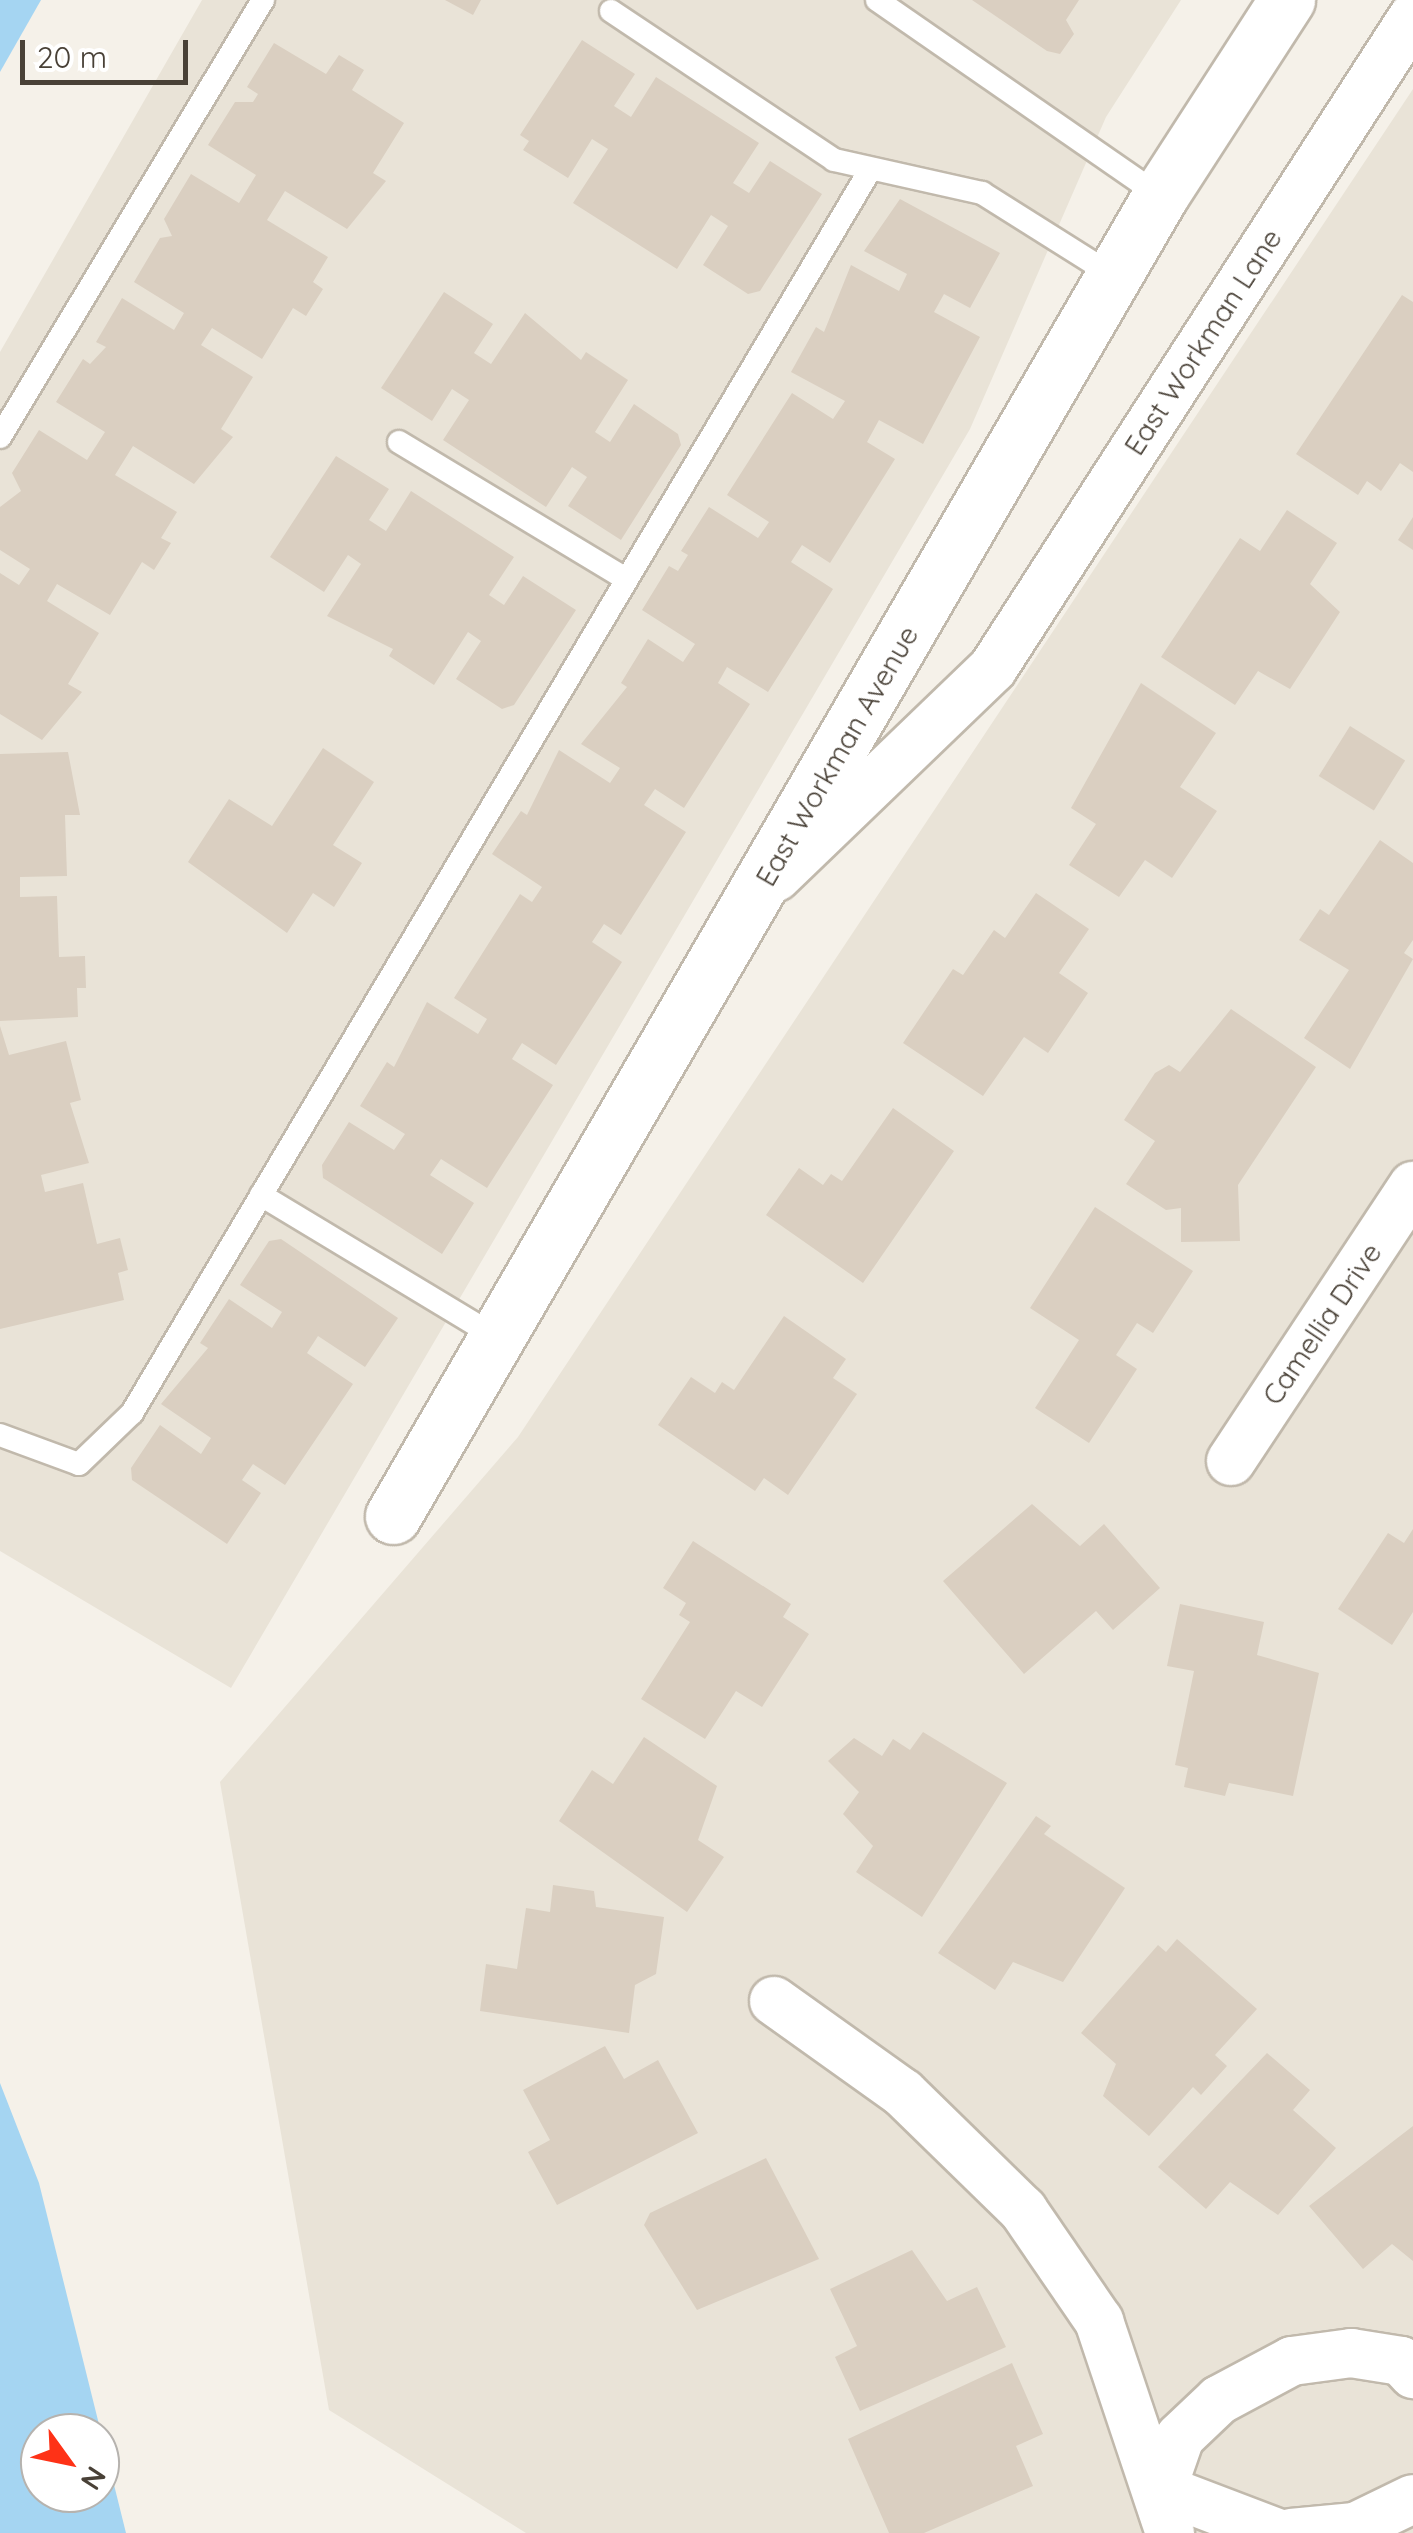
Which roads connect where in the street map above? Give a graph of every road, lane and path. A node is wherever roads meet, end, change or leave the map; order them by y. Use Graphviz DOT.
graph roads {
  1 [pos="263,0"];
  2 [pos="876,0"];
  3 [pos="1287,0"];
  4 [pos="910,8"];
  5 [pos="611,11"];
  6 [pos="1413,16"];
  7 [pos="870,170"];
  8 [pos="1160,196"];
  9 [pos="1114,276"];
  10 [pos="0,437"];
  11 [pos="399,442"];
  12 [pos="626,580"];
  13 [pos="756,897"];
  14 [pos="1413,1186"];
  15 [pos="261,1196"];
  16 [pos="498,1338"];
  17 [pos="0,1435"];
  18 [pos="1231,1461"];
  19 [pos="394,1516"];
  20 [pos="774,2001"];
  21 [pos="1413,2374"];
  22 [pos="1413,2499"];
  23 [pos="1166,2511"];
  24 [pos="1277,2533"];
  25 [pos="1291,2533"];
  1 -- 10 [label="lane"];
  2 -- 4 [label="lane"];
  3 -- 8 [label="street, East Workman Avenue"];
  4 -- 8 [label="lane"];
  5 -- 7 [label="lane"];
  6 -- 13 [label="street, East Workman Lane"];
  7 -- 9 [label="lane"];
  7 -- 12 [label="lane"];
  8 -- 9 [label="street, East Workman Avenue"];
  9 -- 13 [label="street, East Workman Avenue"];
  11 -- 12 [label="lane"];
  12 -- 15 [label="lane"];
  13 -- 16 [label="street, East Workman Avenue"];
  14 -- 18 [label="street, Camellia Drive"];
  15 -- 16 [label="lane"];
  15 -- 17 [label="lane"];
  16 -- 19 [label="street, East Workman Avenue"];
  20 -- 23 [label="street"];
  21 -- 23 [label="street"];
  22 -- 25 [label="street"];
  23 -- 24 [label="street"];
}
